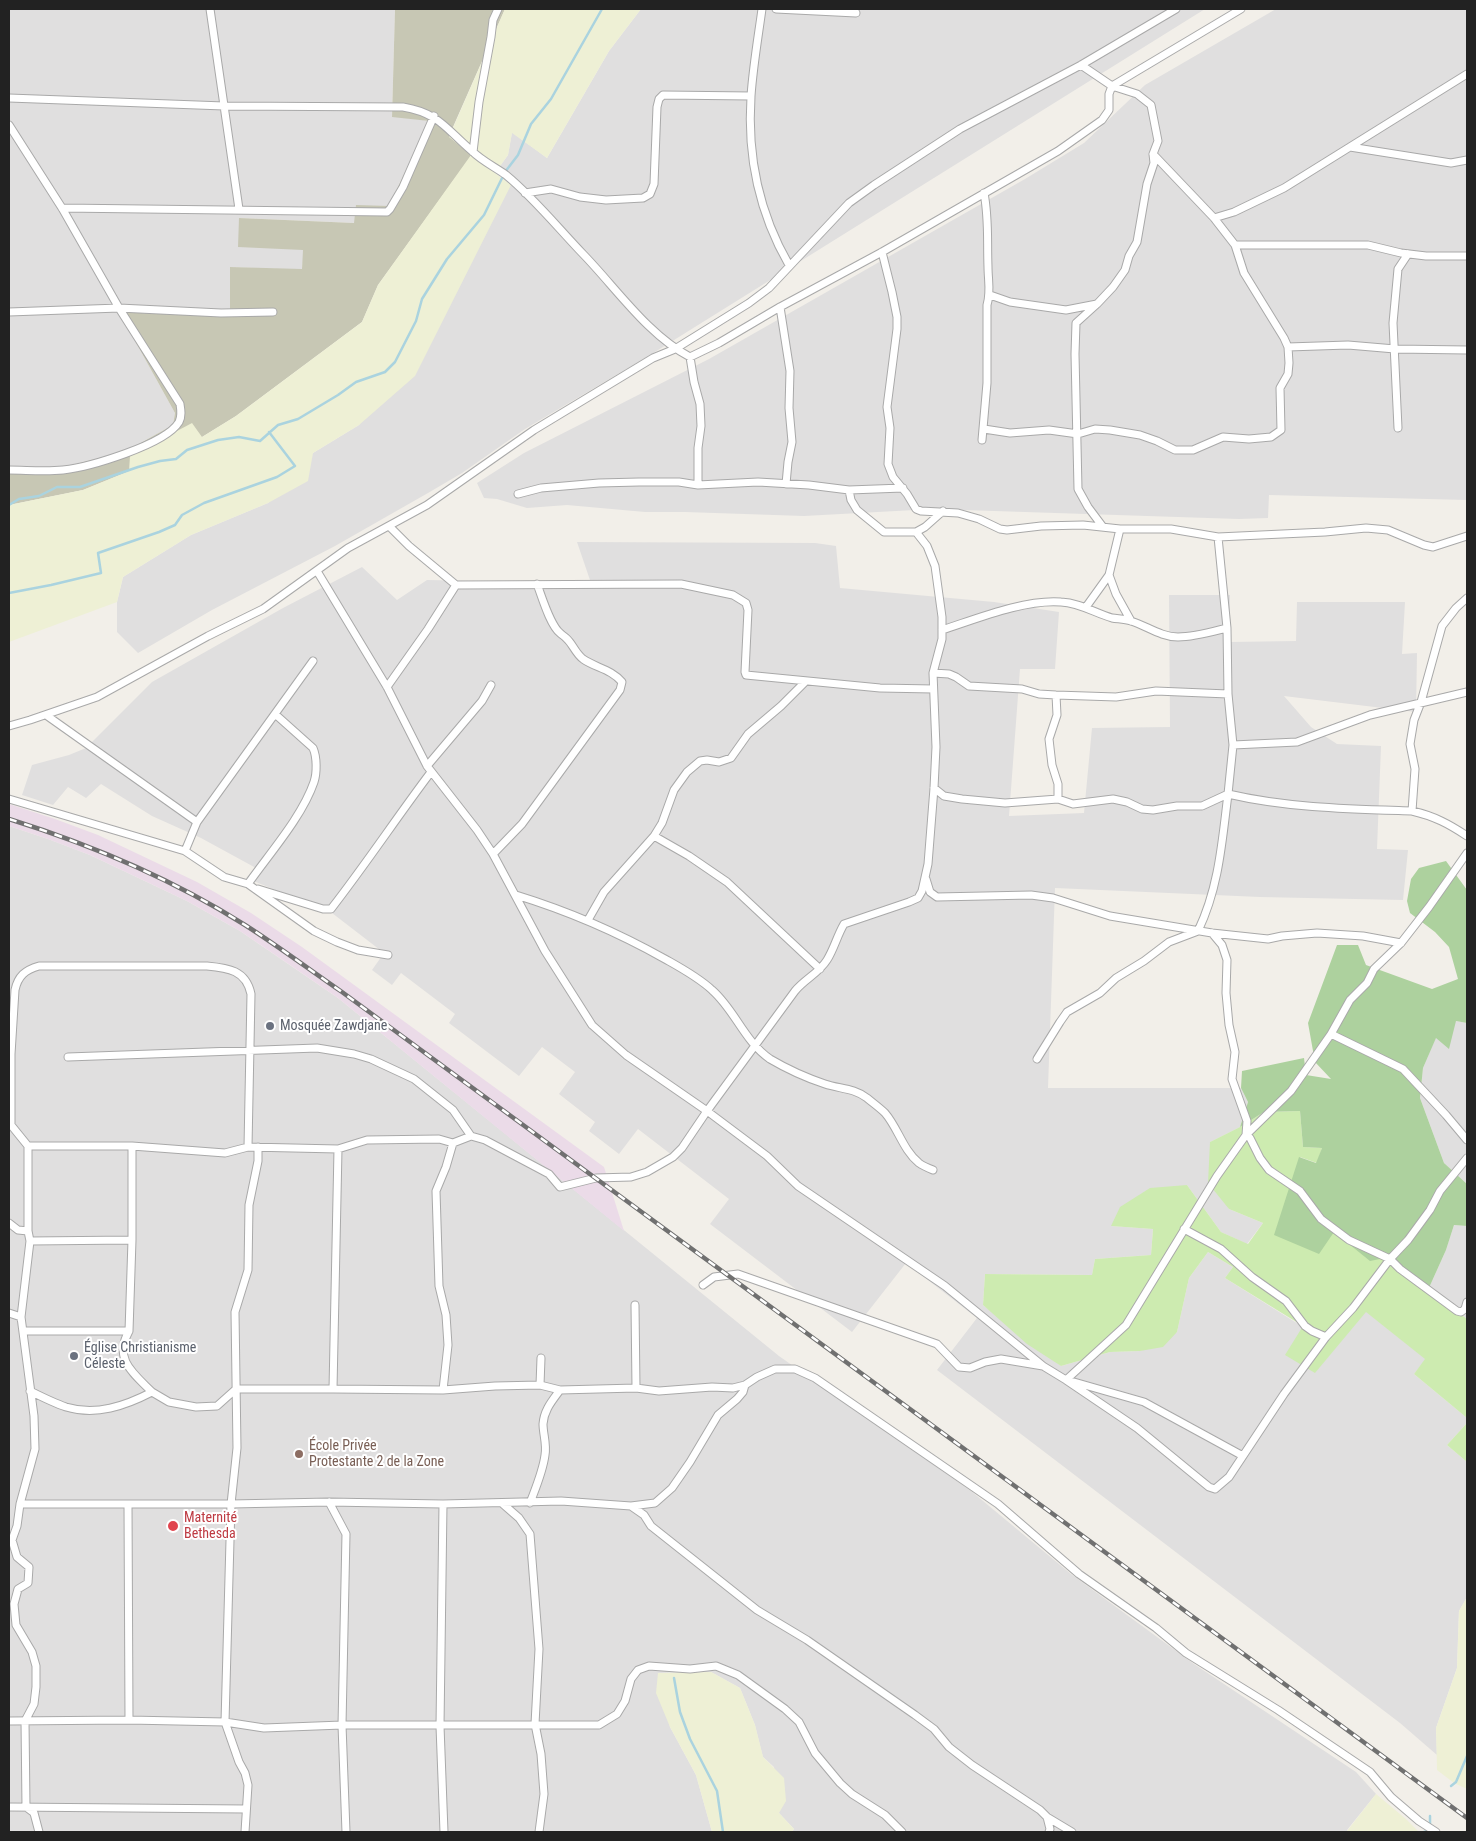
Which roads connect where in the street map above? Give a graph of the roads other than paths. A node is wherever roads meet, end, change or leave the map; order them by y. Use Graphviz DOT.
graph roads {
  1 [pos="210,9"];
  2 [pos="498,9"];
  3 [pos="762,9"];
  4 [pos="776,9"];
  5 [pos="1176,9"];
  6 [pos="1241,9"];
  7 [pos="856,13"];
  8 [pos="1081,65"];
  9 [pos="1467,74"];
  10 [pos="1112,86"];
  11 [pos="751,96"];
  12 [pos="9,98"];
  13 [pos="224,106"];
  14 [pos="434,116"];
  15 [pos="9,125"];
  16 [pos="1350,146"];
  17 [pos="473,152"];
  18 [pos="1154,154"];
  19 [pos="1467,160"];
  20 [pos="525,193"];
  21 [pos="984,193"];
  22 [pos="62,208"];
  23 [pos="239,209"];
  24 [pos="1214,218"];
  25 [pos="1235,245"];
  26 [pos="882,252"];
  27 [pos="1408,254"];
  28 [pos="1467,256"];
  29 [pos="789,266"];
  30 [pos="990,296"];
  31 [pos="1097,304"];
  32 [pos="780,307"];
  33 [pos="119,308"];
  34 [pos="9,312"];
  35 [pos="273,312"];
  36 [pos="1288,347"];
  37 [pos="675,349"];
  38 [pos="1395,349"];
  39 [pos="1467,350"];
  40 [pos="690,357"];
  41 [pos="1398,428"];
  42 [pos="984,429"];
  43 [pos="1078,434"];
  44 [pos="982,440"];
  45 [pos="9,470"];
  46 [pos="698,484"];
  47 [pos="786,484"];
  48 [pos="903,488"];
  49 [pos="848,490"];
  50 [pos="518,494"];
  51 [pos="943,511"];
  52 [pos="389,526"];
  53 [pos="1103,527"];
  54 [pos="1120,529"];
  55 [pos="916,532"];
  56 [pos="1467,536"];
  57 [pos="1218,537"];
  58 [pos="317,571"];
  59 [pos="1109,575"];
  60 [pos="537,584"];
  61 [pos="456,585"];
  62 [pos="1467,598"];
  63 [pos="1086,607"];
  64 [pos="1131,621"];
  65 [pos="1227,628"];
  66 [pos="942,630"];
  67 [pos="313,661"];
  68 [pos="933,673"];
  69 [pos="805,682"];
  70 [pos="491,685"];
  71 [pos="387,686"];
  72 [pos="933,689"];
  73 [pos="1467,692"];
  74 [pos="1228,694"];
  75 [pos="1056,695"];
  76 [pos="1421,702"];
  77 [pos="275,714"];
  78 [pos="46,715"];
  79 [pos="9,726"];
  80 [pos="1233,745"];
  81 [pos="429,769"];
  82 [pos="934,788"];
  83 [pos="1228,794"];
  84 [pos="9,799"];
  85 [pos="1058,799"];
  86 [pos="1412,812"];
  87 [pos="197,822"];
  88 [pos="654,836"];
  89 [pos="1467,836"];
  90 [pos="185,851"];
  91 [pos="1467,853"];
  92 [pos="492,854"];
  93 [pos="926,879"];
  94 [pos="251,886"];
  95 [pos="516,895"];
  96 [pos="936,897"];
  97 [pos="918,898"];
  98 [pos="588,920"];
  99 [pos="1198,931"];
  100 [pos="1212,933"];
  101 [pos="1401,943"];
  102 [pos="388,955"];
  103 [pos="820,970"];
  104 [pos="1331,1034"];
  105 [pos="755,1046"];
  106 [pos="250,1050"];
  107 [pos="68,1057"];
  108 [pos="1037,1059"];
  109 [pos="707,1111"];
  110 [pos="10,1125"];
  111 [pos="1246,1135"];
  112 [pos="471,1136"];
  113 [pos="1467,1140"];
  114 [pos="453,1143"];
  115 [pos="28,1146"];
  116 [pos="132,1146"];
  117 [pos="248,1147"];
  118 [pos="258,1147"];
  119 [pos="338,1149"];
  120 [pos="1467,1158"];
  121 [pos="933,1170"];
  122 [pos="9,1223"];
  123 [pos="1184,1229"];
  124 [pos="28,1232"];
  125 [pos="132,1240"];
  126 [pos="30,1241"];
  127 [pos="1390,1259"];
  128 [pos="703,1285"];
  129 [pos="1467,1302"];
  130 [pos="635,1305"];
  131 [pos="9,1313"];
  132 [pos="21,1317"];
  133 [pos="23,1331"];
  134 [pos="129,1331"];
  135 [pos="1326,1337"];
  136 [pos="541,1358"];
  137 [pos="1043,1366"];
  138 [pos="1066,1380"];
  139 [pos="540,1385"];
  140 [pos="744,1385"];
  141 [pos="636,1388"];
  142 [pos="236,1389"];
  143 [pos="333,1389"];
  144 [pos="443,1390"];
  145 [pos="560,1390"];
  146 [pos="30,1392"];
  147 [pos="152,1392"];
  148 [pos="1243,1456"];
  149 [pos="329,1502"];
  150 [pos="530,1503"];
  151 [pos="20,1504"];
  152 [pos="128,1504"];
  153 [pos="231,1504"];
  154 [pos="443,1504"];
  155 [pos="503,1504"];
  156 [pos="630,1506"];
  157 [pos="13,1526"];
  158 [pos="128,1720"];
  159 [pos="9,1721"];
  160 [pos="25,1721"];
  161 [pos="225,1722"];
  162 [pos="535,1724"];
  163 [pos="342,1725"];
  164 [pos="440,1726"];
  165 [pos="9,1807"];
  166 [pos="26,1807"];
  167 [pos="246,1809"];
  168 [pos="1047,1816"];
  169 [pos="39,1832"];
  170 [pos="245,1832"];
  171 [pos="346,1832"];
  172 [pos="444,1832"];
  173 [pos="539,1832"];
  174 [pos="902,1832"];
  175 [pos="1049,1832"];
  176 [pos="1072,1832"];
  177 [pos="1436,1832"];
  1 -- 13 [label="street"];
  2 -- 17 [label="street"];
  3 -- 11 [label="street"];
  4 -- 7 [label="street"];
  5 -- 8 [label="street"];
  6 -- 10 [label="street"];
  8 -- 10 [label="street"];
  8 -- 29 [label="street"];
  9 -- 16 [label="street"];
  10 -- 18 [label="street"];
  10 -- 21 [label="street"];
  11 -- 20 [label="street"];
  11 -- 29 [label="street"];
  12 -- 13 [label="street"];
  13 -- 14 [label="street"];
  13 -- 23 [label="street"];
  14 -- 17 [label="street"];
  14 -- 23 [label="street"];
  15 -- 22 [label="street"];
  16 -- 19 [label="street"];
  16 -- 24 [label="street"];
  17 -- 20 [label="street"];
  18 -- 24 [label="street"];
  18 -- 31 [label="street"];
  20 -- 37 [label="street"];
  21 -- 26 [label="street"];
  21 -- 30 [label="street"];
  22 -- 23 [label="street"];
  22 -- 33 [label="street"];
  24 -- 25 [label="street"];
  25 -- 27 [label="street"];
  25 -- 36 [label="street"];
  26 -- 32 [label="street"];
  26 -- 48 [label="street"];
  27 -- 28 [label="street"];
  27 -- 38 [label="street"];
  29 -- 37 [label="street"];
  30 -- 31 [label="street"];
  30 -- 42 [label="street"];
  31 -- 43 [label="street"];
  32 -- 40 [label="street"];
  32 -- 47 [label="street"];
  33 -- 34 [label="street"];
  33 -- 35 [label="street"];
  33 -- 45 [label="street"];
  36 -- 38 [label="street"];
  36 -- 43 [label="street"];
  37 -- 40 [label="street"];
  37 -- 52 [label="street"];
  38 -- 39 [label="street"];
  38 -- 41 [label="street"];
  40 -- 46 [label="street"];
  42 -- 43 [label="street"];
  42 -- 44 [label="street"];
  43 -- 53 [label="street"];
  46 -- 47 [label="street"];
  46 -- 50 [label="street"];
  47 -- 49 [label="street"];
  48 -- 49 [label="street"];
  48 -- 51 [label="street"];
  49 -- 55 [label="street"];
  51 -- 53 [label="street"];
  51 -- 55 [label="street"];
  52 -- 58 [label="street"];
  52 -- 61 [label="street"];
  53 -- 54 [label="street"];
  54 -- 57 [label="street"];
  54 -- 59 [label="street"];
  55 -- 66 [label="street"];
  56 -- 57 [label="street"];
  57 -- 65 [label="street"];
  58 -- 71 [label="street"];
  58 -- 78 [label="street"];
  59 -- 63 [label="street"];
  59 -- 64 [label="street"];
  60 -- 61 [label="street"];
  60 -- 69 [label="street"];
  60 -- 92 [label="street"];
  61 -- 71 [label="street"];
  62 -- 76 [label="street"];
  63 -- 64 [label="street"];
  63 -- 66 [label="street"];
  64 -- 65 [label="street"];
  65 -- 74 [label="street"];
  66 -- 68 [label="street"];
  67 -- 77 [label="street"];
  68 -- 72 [label="street"];
  68 -- 75 [label="street"];
  69 -- 72 [label="street"];
  69 -- 88 [label="street"];
  70 -- 81 [label="street"];
  71 -- 81 [label="street"];
  72 -- 82 [label="street"];
  73 -- 76 [label="street"];
  74 -- 75 [label="street"];
  74 -- 80 [label="street"];
  75 -- 85 [label="street"];
  76 -- 80 [label="street"];
  76 -- 86 [label="street"];
  77 -- 87 [label="street"];
  77 -- 94 [label="street"];
  78 -- 79 [label="street"];
  78 -- 87 [label="street"];
  80 -- 83 [label="street"];
  81 -- 92 [label="street"];
  81 -- 94 [label="street"];
  82 -- 85 [label="street"];
  82 -- 93 [label="street"];
  83 -- 85 [label="street"];
  83 -- 86 [label="street"];
  83 -- 99 [label="street"];
  84 -- 90 [label="street"];
  86 -- 89 [label="street"];
  87 -- 90 [label="street"];
  88 -- 98 [label="street"];
  88 -- 103 [label="street"];
  90 -- 94 [label="street"];
  91 -- 101 [label="street"];
  92 -- 95 [label="street"];
  93 -- 96 [label="street"];
  93 -- 97 [label="street"];
  94 -- 102 [label="street"];
  95 -- 98 [label="street"];
  95 -- 109 [label="street"];
  96 -- 97 [label="street"];
  96 -- 99 [label="street"];
  97 -- 103 [label="street"];
  98 -- 105 [label="street"];
  99 -- 100 [label="street"];
  99 -- 108 [label="street"];
  100 -- 101 [label="street"];
  100 -- 111 [label="street"];
  101 -- 104 [label="street"];
  103 -- 105 [label="street"];
  104 -- 111 [label="street"];
  104 -- 113 [label="street"];
  105 -- 109 [label="street"];
  105 -- 121 [label="street"];
  106 -- 107 [label="street"];
  106 -- 110 [label="street"];
  106 -- 112 [label="street"];
  106 -- 117 [label="street"];
  109 -- 112 [label="street"];
  109 -- 137 [label="street"];
  110 -- 115 [label="street"];
  111 -- 123 [label="street"];
  111 -- 127 [label="street"];
  112 -- 114 [label="street"];
  114 -- 119 [label="street"];
  114 -- 144 [label="street"];
  115 -- 116 [label="street"];
  115 -- 124 [label="street"];
  116 -- 117 [label="street"];
  116 -- 125 [label="street"];
  117 -- 118 [label="street"];
  118 -- 119 [label="street"];
  118 -- 142 [label="street"];
  119 -- 143 [label="street"];
  120 -- 127 [label="street"];
  122 -- 124 [label="street"];
  123 -- 135 [label="street"];
  123 -- 138 [label="street"];
  124 -- 126 [label="street"];
  125 -- 126 [label="street"];
  125 -- 134 [label="street"];
  126 -- 132 [label="street"];
  127 -- 129 [label="street"];
  127 -- 135 [label="street"];
  128 -- 137 [label="street"];
  130 -- 141 [label="street"];
  131 -- 132 [label="street"];
  132 -- 133 [label="street"];
  133 -- 134 [label="street"];
  133 -- 146 [label="street"];
  134 -- 147 [label="street"];
  135 -- 148 [label="street"];
  136 -- 139 [label="street"];
  137 -- 138 [label="street"];
  138 -- 148 [label="street"];
  138 -- 148 [label="street"];
  139 -- 144 [label="street"];
  139 -- 145 [label="street"];
  140 -- 141 [label="street"];
  140 -- 156 [label="street"];
  140 -- 177 [label="street"];
  141 -- 145 [label="street"];
  142 -- 143 [label="street"];
  142 -- 147 [label="street"];
  142 -- 153 [label="street"];
  143 -- 144 [label="street"];
  145 -- 150 [label="street"];
  146 -- 147 [label="street"];
  146 -- 151 [label="street"];
  149 -- 153 [label="street"];
  149 -- 154 [label="street"];
  149 -- 163 [label="street"];
  150 -- 155 [label="street"];
  150 -- 156 [label="street"];
  151 -- 152 [label="street"];
  151 -- 157 [label="street"];
  152 -- 153 [label="street"];
  152 -- 158 [label="street"];
  153 -- 161 [label="street"];
  154 -- 155 [label="street"];
  154 -- 164 [label="street"];
  155 -- 162 [label="street"];
  156 -- 168 [label="street"];
  157 -- 160 [label="street"];
  158 -- 160 [label="street"];
  158 -- 161 [label="street"];
  159 -- 160 [label="street"];
  160 -- 166 [label="street"];
  161 -- 163 [label="street"];
  161 -- 167 [label="street"];
  162 -- 164 [label="street"];
  162 -- 173 [label="street"];
  162 -- 174 [label="street"];
  163 -- 164 [label="street"];
  163 -- 171 [label="street"];
  164 -- 172 [label="street"];
  165 -- 166 [label="street"];
  166 -- 167 [label="street"];
  166 -- 169 [label="street"];
  167 -- 170 [label="street"];
  168 -- 175 [label="street"];
  168 -- 176 [label="street"];
}
